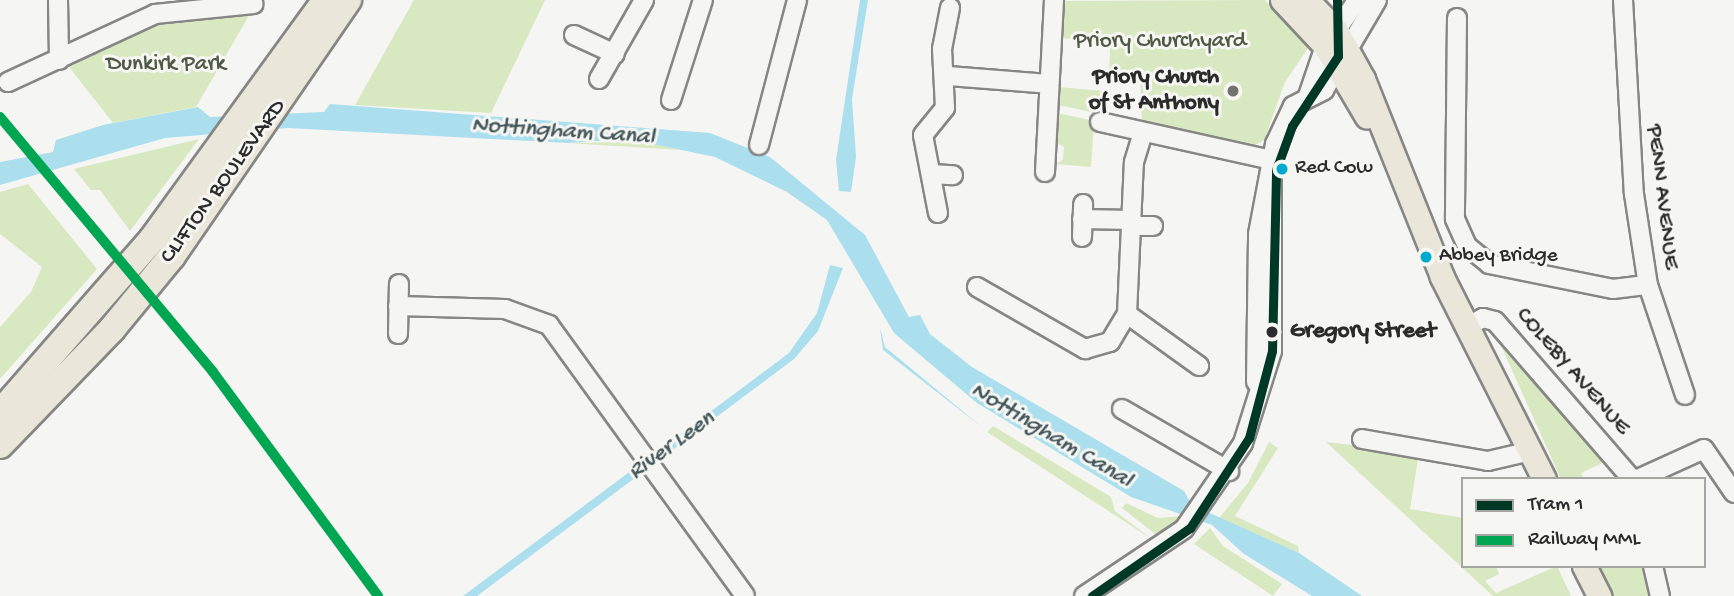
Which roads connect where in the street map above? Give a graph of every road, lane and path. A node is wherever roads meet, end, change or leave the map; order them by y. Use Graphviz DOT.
graph roads {
  1 [pos="58,0"];
  2 [pos="309,0"];
  3 [pos="326,0"];
  4 [pos="348,0"];
  5 [pos="367,0"];
  6 [pos="644,0"];
  7 [pos="702,0"];
  8 [pos="797,0"];
  9 [pos="1054,0"];
  10 [pos="1282,0"];
  11 [pos="1307,0"];
  12 [pos="1371,0"];
  13 [pos="1377,0"];
  14 [pos="1623,0"];
  15 [pos="225,3"];
  16 [pos="253,4"];
  17 [pos="950,8"];
  18 [pos="1457,18"];
  19 [pos="574,35"];
  20 [pos="1336,47"];
  21 [pos="615,54"];
  22 [pos="59,60"];
  23 [pos="948,76"];
  24 [pos="599,79"];
  25 [pos="9,82"];
  26 [pos="1049,84"];
  27 [pos="1308,96"];
  28 [pos="671,100"];
  29 [pos="269,102"];
  30 [pos="1100,122"];
  31 [pos="1143,132"];
  32 [pos="759,145"];
  33 [pos="1272,160"];
  34 [pos="1045,172"];
  35 [pos="931,174"];
  36 [pos="953,175"];
  37 [pos="938,212"];
  38 [pos="1082,220"];
  39 [pos="1131,223"];
  40 [pos="1153,226"];
  41 [pos="399,284"];
  42 [pos="1648,285"];
  43 [pos="977,286"];
  44 [pos="398,306"];
  45 [pos="1127,314"];
  46 [pos="1468,326"];
  47 [pos="398,334"];
  48 [pos="1191,367"];
  49 [pos="1685,395"];
  50 [pos="0,413"];
  51 [pos="1130,417"];
  52 [pos="1362,439"];
  53 [pos="0,445"];
  54 [pos="1531,451"];
  55 [pos="1229,471"];
  56 [pos="1543,477"];
  57 [pos="1630,477"];
  58 [pos="1641,477"];
  59 [pos="1734,493"];
  60 [pos="1585,568"];
  61 [pos="1653,568"];
  62 [pos="746,596"];
  63 [pos="1084,596"];
  64 [pos="1599,596"];
  65 [pos="1660,596"];
  1 -- 22 [label="street"];
  2 -- 29 [label="highway"];
  3 -- 29 [label="highway, CLIFTON BOULEVARD"];
  4 -- 29 [label="highway, CLIFTON BOULEVARD"];
  5 -- 29 [label="highway"];
  6 -- 21 [label="street"];
  7 -- 28 [label="street"];
  8 -- 32 [label="street"];
  9 -- 26 [label="street"];
  10 -- 20 [label="main road"];
  11 -- 20 [label="main road"];
  12 -- 20 [label="street"];
  13 -- 20 [label="street"];
  14 -- 42 [label="street, PENN AVENUE"];
  15 -- 16 [label="street"];
  15 -- 22 [label="street"];
  17 -- 23 [label="street"];
  18 -- 42 [label="street"];
  19 -- 21 [label="street"];
  20 -- 27 [label="street"];
  20 -- 27 [label="street"];
  20 -- 46 [label="main road"];
  21 -- 24 [label="street"];
  22 -- 25 [label="street"];
  23 -- 26 [label="street"];
  23 -- 35 [label="street"];
  26 -- 34 [label="street"];
  27 -- 33 [label="street"];
  29 -- 50 [label="highway, CLIFTON BOULEVARD"];
  29 -- 53 [label="highway, CLIFTON BOULEVARD"];
  30 -- 31 [label="street"];
  31 -- 33 [label="street"];
  31 -- 39 [label="street"];
  33 -- 55 [label="street"];
  35 -- 36 [label="street"];
  35 -- 37 [label="street"];
  38 -- 39 [label="street"];
  39 -- 40 [label="street"];
  39 -- 45 [label="street"];
  41 -- 44 [label="street"];
  42 -- 49 [label="street, PENN AVENUE"];
  43 -- 45 [label="street"];
  44 -- 47 [label="street"];
  44 -- 62 [label="street"];
  45 -- 48 [label="street"];
  46 -- 54 [label="main road"];
  46 -- 57 [label="street, COLEBY AVENUE"];
  51 -- 55 [label="street"];
  52 -- 54 [label="street"];
  54 -- 56 [label="main road"];
  55 -- 63 [label="street"];
  58 -- 59 [label="street"];
  60 -- 64 [label="main road"];
  61 -- 65 [label="street"];
}
